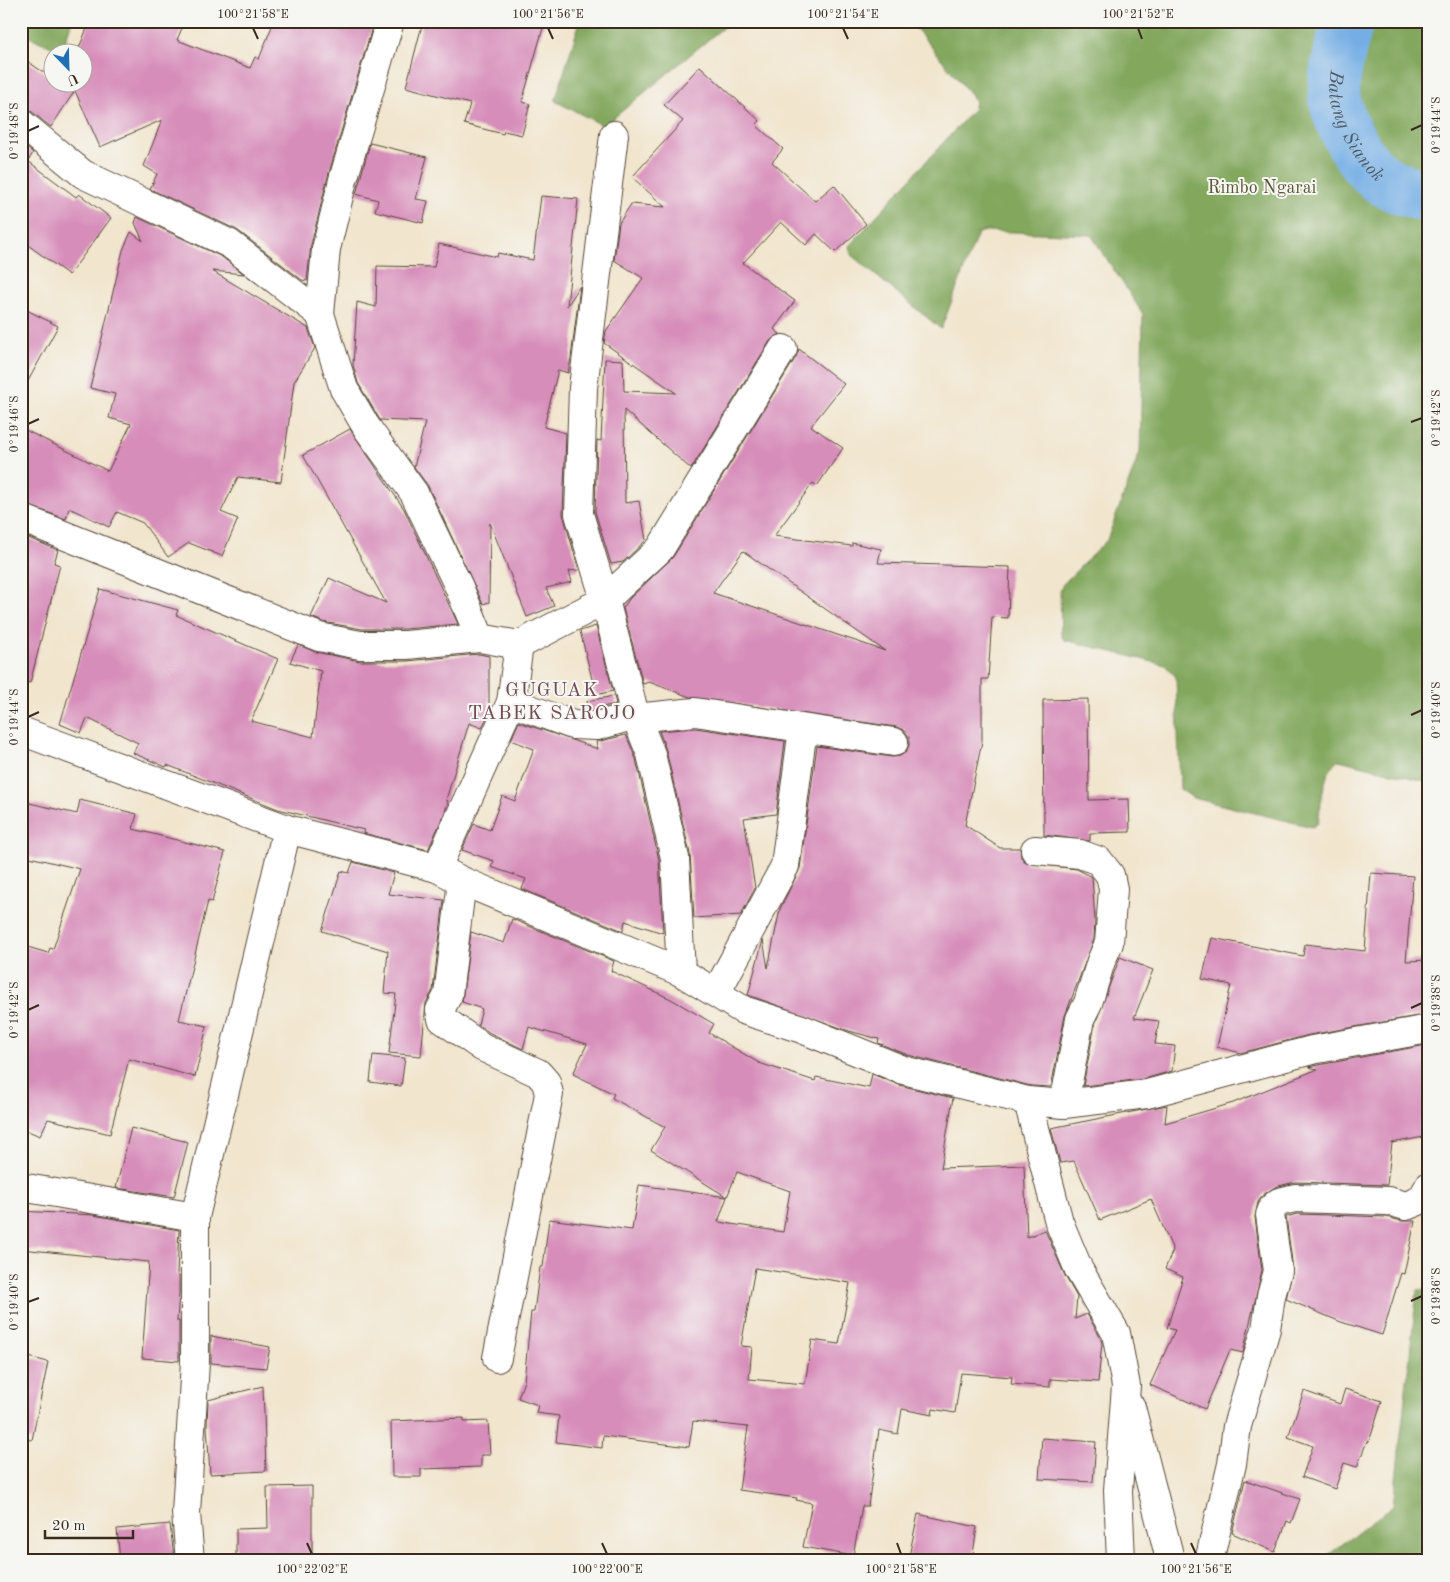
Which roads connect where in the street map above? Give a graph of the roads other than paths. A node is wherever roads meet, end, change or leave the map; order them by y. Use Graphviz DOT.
graph roads {
  1 [pos="390,21"];
  2 [pos="21,123"];
  3 [pos="614,135"];
  4 [pos="320,314"];
  5 [pos="783,349"];
  6 [pos="21,518"];
  7 [pos="606,600"];
  8 [pos="480,638"];
  9 [pos="519,645"];
  10 [pos="511,702"];
  11 [pos="635,715"];
  12 [pos="807,730"];
  13 [pos="21,731"];
  14 [pos="894,742"];
  15 [pos="287,829"];
  16 [pos="1035,850"];
  17 [pos="437,868"];
  18 [pos="462,881"];
  19 [pos="681,972"];
  20 [pos="716,993"];
  21 [pos="1429,1029"];
  22 [pos="1028,1101"];
  23 [pos="1064,1104"];
  24 [pos="1429,1186"];
  25 [pos="21,1188"];
  26 [pos="195,1217"];
  27 [pos="497,1358"];
  28 [pos="1126,1386"];
  29 [pos="190,1561"];
  30 [pos="1120,1561"];
  31 [pos="1168,1561"];
  32 [pos="1209,1561"];
  1 -- 4 [label="street"];
  2 -- 4 [label="street"];
  3 -- 7 [label="street"];
  4 -- 8 [label="street"];
  5 -- 7 [label="street"];
  6 -- 8 [label="street"];
  7 -- 9 [label="street"];
  7 -- 11 [label="street"];
  8 -- 9 [label="street"];
  9 -- 10 [label="street"];
  10 -- 11 [label="street"];
  10 -- 17 [label="street"];
  11 -- 12 [label="street"];
  11 -- 19 [label="street"];
  12 -- 14 [label="street"];
  12 -- 20 [label="street"];
  13 -- 15 [label="street"];
  15 -- 17 [label="street"];
  15 -- 26 [label="street"];
  16 -- 23 [label="street"];
  17 -- 18 [label="street"];
  18 -- 19 [label="street"];
  18 -- 27 [label="street"];
  19 -- 20 [label="street"];
  20 -- 22 [label="street"];
  21 -- 23 [label="street"];
  22 -- 23 [label="street"];
  22 -- 28 [label="street"];
  24 -- 32 [label="street"];
  25 -- 26 [label="street"];
  26 -- 29 [label="street"];
  28 -- 30 [label="street"];
  28 -- 31 [label="street"];
}
